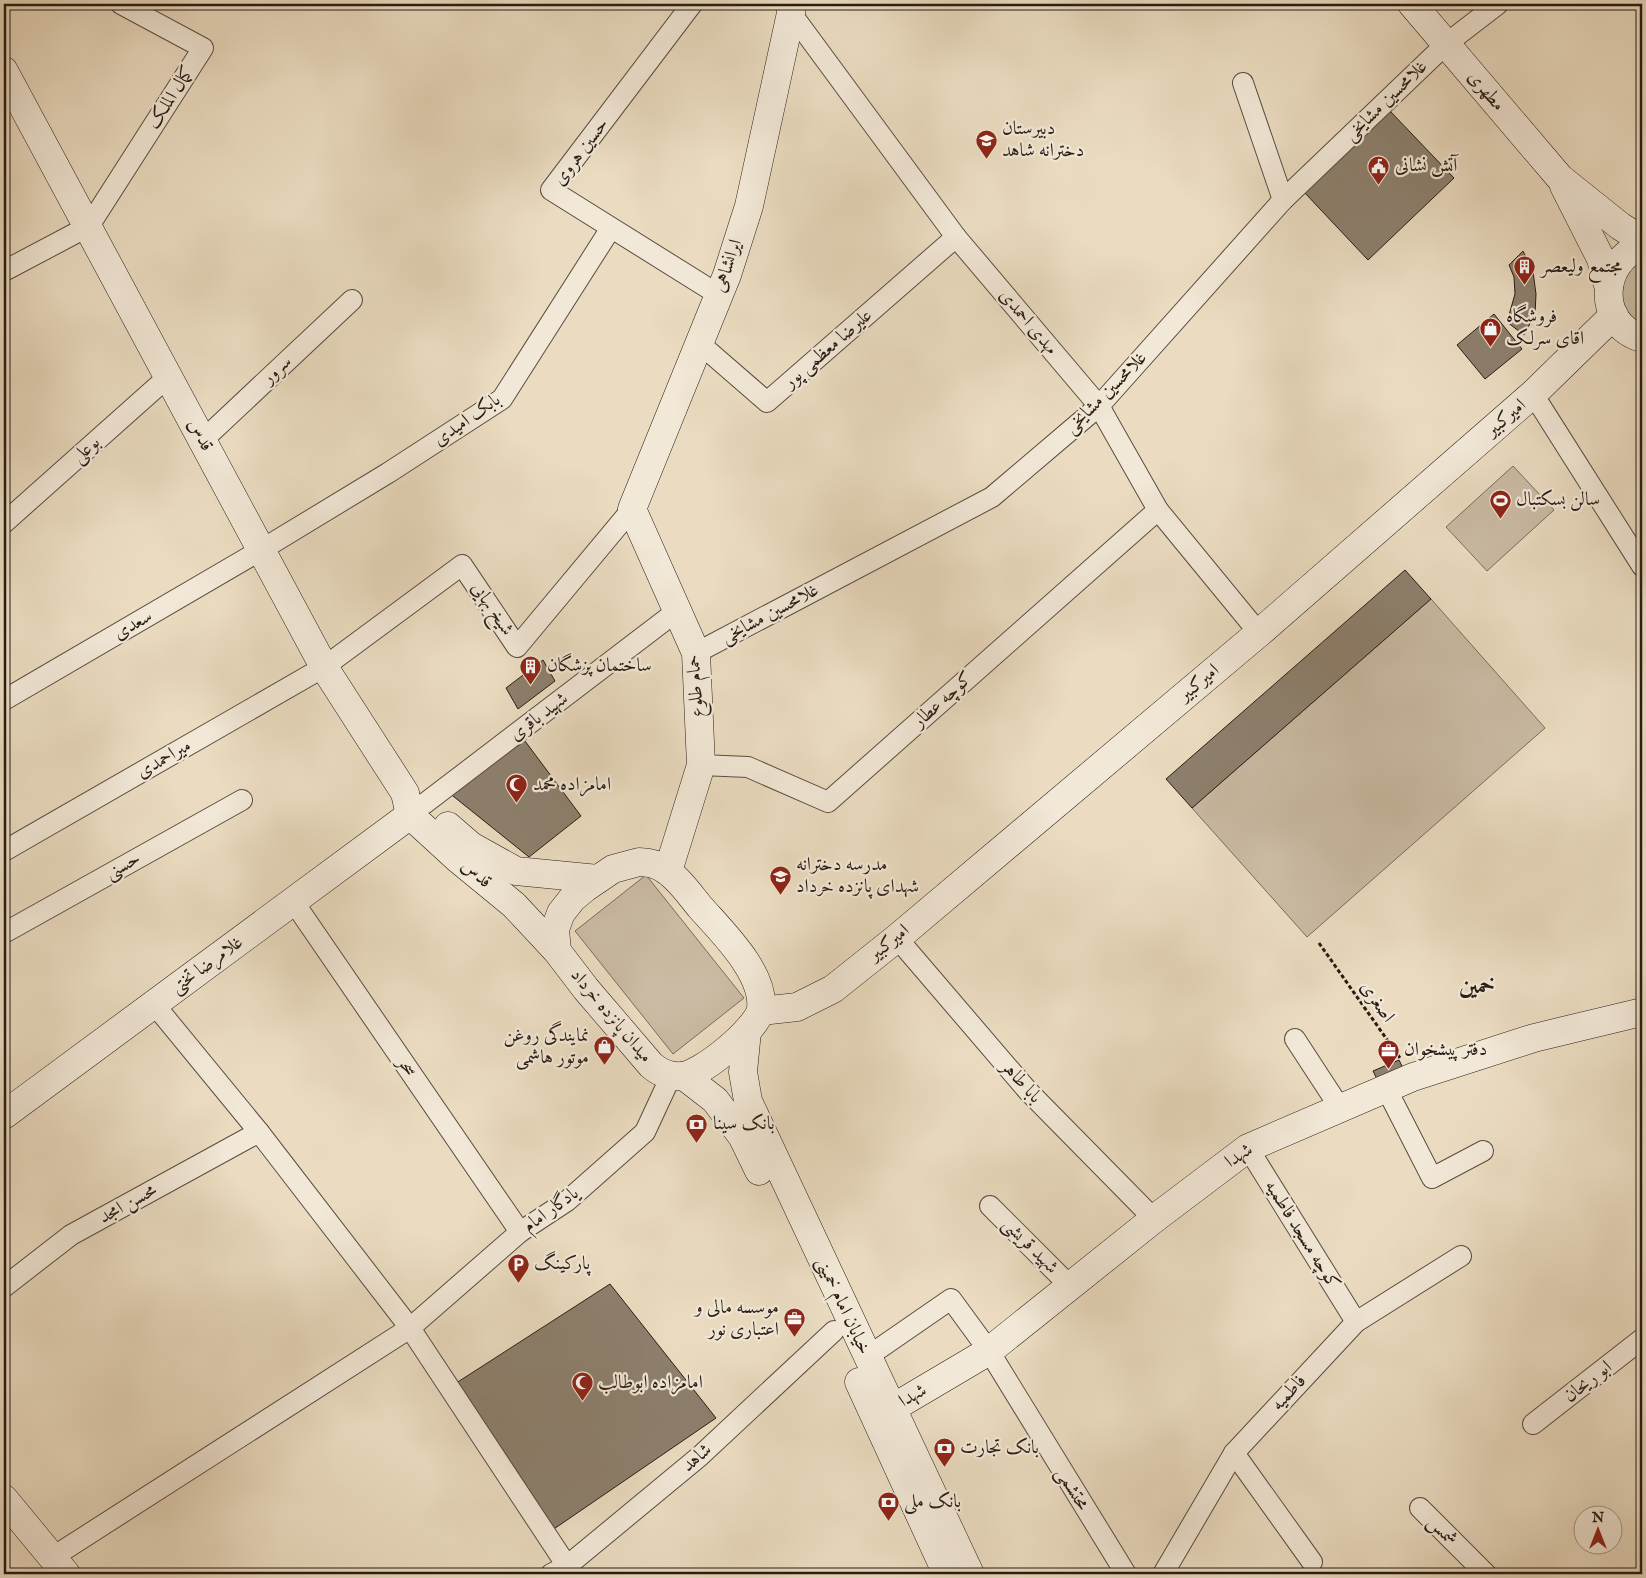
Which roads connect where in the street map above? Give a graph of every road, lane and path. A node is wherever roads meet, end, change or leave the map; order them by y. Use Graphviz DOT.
graph roads {
  1 [pos="121,4"];
  2 [pos="692,4"];
  3 [pos="1412,4"];
  4 [pos="1498,4"];
  5 [pos="791,8"];
  6 [pos="1446,44"];
  7 [pos="4,71"];
  8 [pos="1243,83"];
  9 [pos="11,102"];
  10 [pos="1560,178"];
  11 [pos="1283,200"];
  12 [pos="89,226"];
  13 [pos="611,228"];
  14 [pos="956,237"];
  15 [pos="1642,240"];
  16 [pos="1642,246"];
  17 [pos="4,272"];
  18 [pos="1608,285"];
  19 [pos="719,294"];
  20 [pos="352,300"];
  21 [pos="1614,315"];
  22 [pos="1642,338"];
  23 [pos="699,343"];
  24 [pos="169,376"];
  25 [pos="1533,394"];
  26 [pos="1099,406"];
  27 [pos="203,440"];
  28 [pos="632,509"];
  29 [pos="1158,510"];
  30 [pos="4,523"];
  31 [pos="261,550"];
  32 [pos="1642,566"];
  33 [pos="677,611"];
  34 [pos="1259,633"];
  35 [pos="696,653"];
  36 [pos="324,667"];
  37 [pos="4,700"];
  38 [pos="701,765"];
  39 [pos="242,800"];
  40 [pos="413,804"];
  41 [pos="4,851"];
  42 [pos="668,871"];
  43 [pos="598,879"];
  44 [pos="293,902"];
  45 [pos="4,933"];
  46 [pos="897,938"];
  47 [pos="1319,943"];
  48 [pos="557,951"];
  49 [pos="154,1004"];
  50 [pos="1642,1012"];
  51 [pos="754,1021"];
  52 [pos="1296,1039"];
  53 [pos="677,1076"];
  54 [pos="1413,1077"];
  55 [pos="1386,1088"];
  56 [pos="1340,1108"];
  57 [pos="6,1110"];
  58 [pos="259,1132"];
  59 [pos="1248,1148"];
  60 [pos="1484,1151"];
  61 [pos="990,1206"];
  62 [pos="1154,1218"];
  63 [pos="520,1232"];
  64 [pos="1461,1256"];
  65 [pos="1070,1286"];
  66 [pos="4,1287"];
  67 [pos="1356,1322"];
  68 [pos="410,1328"];
  69 [pos="834,1331"];
  70 [pos="1642,1339"];
  71 [pos="989,1351"];
  72 [pos="867,1357"];
  73 [pos="892,1408"];
  74 [pos="1533,1424"];
  75 [pos="1234,1453"];
  76 [pos="7,1508"];
  77 [pos="1420,1508"];
  78 [pos="1312,1562"];
  79 [pos="60,1566"];
  80 [pos="559,1570"];
  81 [pos="947,1574"];
  82 [pos="970,1574"];
  83 [pos="1126,1574"];
  84 [pos="1163,1574"];
  85 [pos="1486,1574"];
  1 -- 12 [label="street, کمال الملک"];
  2 -- 13 [label="street, حسین هروی"];
  3 -- 6 [label="main road, مطهری"];
  4 -- 6 [label="street, غلامحسین مشایخی"];
  5 -- 14 [label="street, مهدی احمدی"];
  5 -- 19 [label="main road, ایرانشاهی"];
  6 -- 10 [label="main road, مطهری"];
  6 -- 11 [label="street, غلامحسین مشایخی"];
  7 -- 9 [label="main road, قدس"];
  8 -- 11 [label="street"];
  9 -- 12 [label="main road, قدس"];
  10 -- 15 [label="main road, مطهری"];
  10 -- 18 [label="main road, مطهری"];
  11 -- 26 [label="street, غلامحسین مشایخی"];
  12 -- 17 [label="street"];
  12 -- 24 [label="main road, قدس"];
  13 -- 19 [label="street, حسین هروی"];
  13 -- 31 [label="street, بابک امیدی"];
  14 -- 23 [label="street, علیرضا معظمی پور"];
  14 -- 26 [label="street, مهدی احمدی"];
  16 -- 18 [label="main road"];
  18 -- 21 [label="main road, مطهری"];
  19 -- 23 [label="main road, ایرانشاهی"];
  20 -- 27 [label="street, سرور"];
  21 -- 22 [label="main road"];
  21 -- 25 [label="main road, امیرکبیر"];
  23 -- 28 [label="main road, ایرانشاهی"];
  24 -- 27 [label="main road, قدس"];
  24 -- 30 [label="street, بوعلی"];
  25 -- 32 [label="street"];
  25 -- 34 [label="main road, امیرکبیر"];
  26 -- 29 [label="street, مهدی احمدی"];
  26 -- 35 [label="street, غلامحسین مشایخی"];
  27 -- 31 [label="main road, قدس"];
  28 -- 33 [label="main road, حمام طلوع"];
  28 -- 36 [label="street, شیخ بهایی"];
  29 -- 34 [label="street, مهدی احمدی"];
  29 -- 38 [label="street, کوچه عطار"];
  31 -- 36 [label="main road, قدس"];
  31 -- 37 [label="street, سعدی"];
  33 -- 35 [label="main road, حمام طلوع"];
  33 -- 40 [label="street, شهید باقری"];
  34 -- 46 [label="main road, امیرکبیر"];
  35 -- 38 [label="main road, حمام طلوع"];
  36 -- 40 [label="main road, قدس"];
  36 -- 41 [label="street, میراحمدی"];
  38 -- 42 [label="main road, حمام طلوع"];
  39 -- 45 [label="street, حسنی"];
  40 -- 43 [label="main road, قدس"];
  40 -- 44 [label="main road, غلامرضا تختی"];
  40 -- 48 [label="main road, قدس"];
  42 -- 43 [label="main road, میدان پانزده خرداد"];
  42 -- 51 [label="main road, میدان پانزده خرداد"];
  43 -- 48 [label="main road, میدان پانزده خرداد"];
  44 -- 49 [label="main road, غلامرضا تختی"];
  44 -- 63 [label="street, سحر"];
  46 -- 51 [label="main road, امیرکبیر"];
  46 -- 62 [label="street, بابا طاهر"];
  47 -- 54 [label="path, اصغری"];
  48 -- 53 [label="main road, میدان پانزده خرداد"];
  49 -- 57 [label="main road, غلامرضا تختی"];
  49 -- 58 [label="street"];
  50 -- 54 [label="main road, شهدا"];
  51 -- 53 [label="main road"];
  51 -- 72 [label="main road, خیابان امام خمینی"];
  52 -- 56 [label="street"];
  53 -- 63 [label="street, یادگار امام"];
  53 -- 69 [label="main road, خیابان امام خمینی"];
  54 -- 55 [label="main road, شهدا"];
  55 -- 56 [label="main road, شهدا"];
  55 -- 60 [label="street"];
  56 -- 59 [label="main road, شهدا"];
  58 -- 66 [label="street, محسن امجد"];
  58 -- 68 [label="street"];
  59 -- 62 [label="main road, شهدا"];
  59 -- 67 [label="street, کوچه مسجد فاطمیه"];
  61 -- 65 [label="street, شهید قریشی"];
  62 -- 65 [label="main road, شهدا"];
  63 -- 68 [label="street, یادگار امام"];
  64 -- 67 [label="street, فاطمیه"];
  65 -- 71 [label="main road, شهدا"];
  67 -- 75 [label="street, فاطمیه"];
  68 -- 79 [label="street, یادگار امام"];
  68 -- 80 [label="street"];
  69 -- 80 [label="street, شاهد"];
  69 -- 81 [label="main road, خیابان امام خمینی"];
  70 -- 74 [label="street, ابو ریحان"];
  71 -- 72 [label="street, محتشمی"];
  71 -- 73 [label="main road, شهدا"];
  71 -- 83 [label="street, محتشمی"];
  72 -- 73 [label="main road, خیابان امام خمینی"];
  73 -- 82 [label="main road, خیابان امام خمینی"];
  75 -- 78 [label="street"];
  75 -- 84 [label="street, فاطمیه"];
  76 -- 79 [label="main road"];
  77 -- 85 [label="street, شمس"];
}
